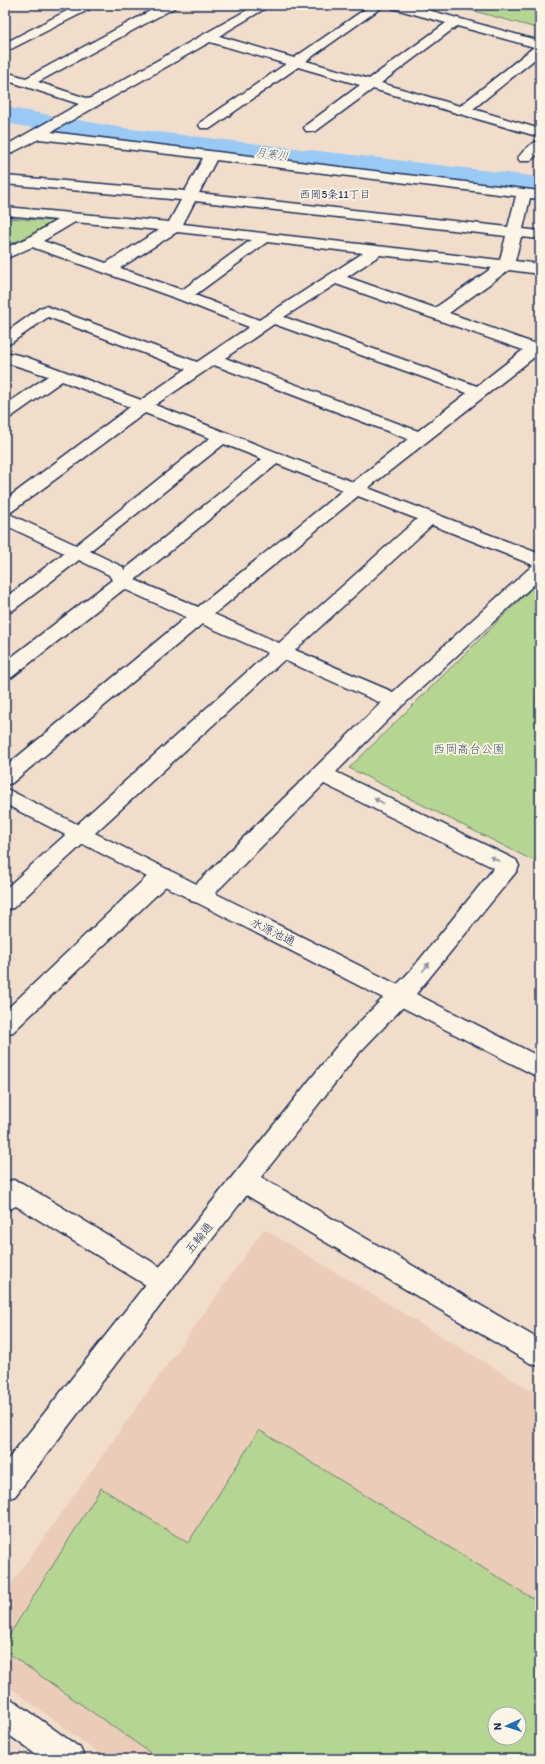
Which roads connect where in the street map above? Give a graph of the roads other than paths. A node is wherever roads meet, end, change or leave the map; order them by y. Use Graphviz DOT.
graph roads {
  1 [pos="88,5"];
  2 [pos="170,5"];
  3 [pos="379,5"];
  4 [pos="396,5"];
  5 [pos="258,6"];
  6 [pos="456,21"];
  7 [pos="208,37"];
  8 [pos="540,45"];
  9 [pos="5,48"];
  10 [pos="540,49"];
  11 [pos="297,63"];
  12 [pos="5,76"];
  13 [pos="27,83"];
  14 [pos="372,85"];
  15 [pos="89,103"];
  16 [pos="462,111"];
  17 [pos="206,125"];
  18 [pos="311,128"];
  19 [pos="540,133"];
  20 [pos="36,135"];
  21 [pos="5,138"];
  22 [pos="540,144"];
  23 [pos="5,152"];
  24 [pos="211,156"];
  25 [pos="525,158"];
  26 [pos="5,180"];
  27 [pos="524,194"];
  28 [pos="540,195"];
  29 [pos="190,196"];
  30 [pos="5,211"];
  31 [pos="73,217"];
  32 [pos="174,227"];
  33 [pos="515,232"];
  34 [pos="540,235"];
  35 [pos="265,237"];
  36 [pos="31,242"];
  37 [pos="378,250"];
  38 [pos="5,254"];
  39 [pos="506,264"];
  40 [pos="108,269"];
  41 [pos="540,269"];
  42 [pos="335,278"];
  43 [pos="184,296"];
  44 [pos="437,314"];
  45 [pos="267,322"];
  46 [pos="5,340"];
  47 [pos="538,348"];
  48 [pos="5,357"];
  49 [pos="213,359"];
  50 [pos="198,368"];
  51 [pos="60,375"];
  52 [pos="480,392"];
  53 [pos="142,406"];
  54 [pos="5,413"];
  55 [pos="222,437"];
  56 [pos="420,438"];
  57 [pos="274,458"];
  58 [pos="355,488"];
  59 [pos="5,508"];
  60 [pos="5,518"];
  61 [pos="429,518"];
  62 [pos="78,552"];
  63 [pos="540,561"];
  64 [pos="540,569"];
  65 [pos="122,581"];
  66 [pos="5,607"];
  67 [pos="199,614"];
  68 [pos="282,652"];
  69 [pos="5,672"];
  70 [pos="395,701"];
  71 [pos="323,774"];
  72 [pos="5,778"];
  73 [pos="5,795"];
  74 [pos="81,834"];
  75 [pos="162,876"];
  76 [pos="199,895"];
  77 [pos="5,902"];
  78 [pos="400,996"];
  79 [pos="5,1025"];
  80 [pos="540,1068"];
  81 [pos="245,1181"];
  82 [pos="5,1200"];
  83 [pos="163,1282"];
  84 [pos="540,1354"];
  85 [pos="5,1486"];
  86 [pos="5,1712"];
  87 [pos="69,1759"];
  1 -- 9 [label="street"];
  2 -- 13 [label="street"];
  3 -- 11 [label="street"];
  4 -- 6 [label="street"];
  5 -- 7 [label="street"];
  6 -- 8 [label="street"];
  6 -- 14 [label="street"];
  7 -- 11 [label="street"];
  7 -- 15 [label="street"];
  10 -- 16 [label="street"];
  11 -- 14 [label="street"];
  11 -- 17 [label="street"];
  12 -- 13 [label="street"];
  13 -- 15 [label="street"];
  14 -- 16 [label="street"];
  14 -- 18 [label="street"];
  15 -- 20 [label="street"];
  16 -- 19 [label="street"];
  20 -- 21 [label="street"];
  20 -- 23 [label="street"];
  20 -- 24 [label="street"];
  22 -- 25 [label="street"];
  24 -- 27 [label="street"];
  24 -- 29 [label="street"];
  26 -- 29 [label="street"];
  27 -- 28 [label="street"];
  27 -- 33 [label="street"];
  29 -- 32 [label="street"];
  29 -- 33 [label="street"];
  30 -- 31 [label="street"];
  31 -- 32 [label="street"];
  31 -- 36 [label="street"];
  32 -- 35 [label="street"];
  32 -- 40 [label="street"];
  33 -- 34 [label="street"];
  33 -- 39 [label="street"];
  35 -- 37 [label="street"];
  35 -- 43 [label="street"];
  36 -- 38 [label="street"];
  36 -- 40 [label="street"];
  37 -- 39 [label="street"];
  37 -- 42 [label="street"];
  39 -- 41 [label="street"];
  39 -- 44 [label="street"];
  40 -- 43 [label="street"];
  42 -- 44 [label="street"];
  42 -- 45 [label="street"];
  43 -- 45 [label="street"];
  44 -- 47 [label="street"];
  45 -- 49 [label="street"];
  45 -- 52 [label="street"];
  46 -- 50 [label="street"];
  47 -- 52 [label="street"];
  48 -- 51 [label="street"];
  49 -- 50 [label="street"];
  49 -- 56 [label="street"];
  50 -- 53 [label="street"];
  51 -- 53 [label="street"];
  51 -- 54 [label="street"];
  52 -- 56 [label="street"];
  53 -- 55 [label="street"];
  53 -- 59 [label="street"];
  55 -- 57 [label="street"];
  55 -- 62 [label="street"];
  56 -- 58 [label="street"];
  57 -- 58 [label="street"];
  57 -- 65 [label="street"];
  58 -- 61 [label="street"];
  58 -- 67 [label="street"];
  60 -- 62 [label="street"];
  61 -- 63 [label="street"];
  61 -- 68 [label="street"];
  62 -- 65 [label="street"];
  62 -- 66 [label="street"];
  64 -- 70 [label="street"];
  65 -- 67 [label="street"];
  65 -- 69 [label="street"];
  67 -- 68 [label="street"];
  67 -- 72 [label="street"];
  68 -- 70 [label="street"];
  68 -- 74 [label="street"];
  70 -- 71 [label="street"];
  71 -- 76 [label="street"];
  78 -- 71 [label="street, 五輪通, one-way"];
  73 -- 74 [label="street, 水源池通"];
  74 -- 75 [label="street, 水源池通"];
  74 -- 77 [label="street"];
  75 -- 76 [label="street, 水源池通"];
  75 -- 79 [label="street"];
  76 -- 78 [label="street, 水源池通"];
  78 -- 80 [label="street, 水源池通"];
  78 -- 81 [label="street, 五輪通"];
  81 -- 83 [label="street, 五輪通"];
  81 -- 84 [label="street"];
  82 -- 83 [label="street"];
  83 -- 85 [label="street, 五輪通"];
  86 -- 87 [label="street"];
}
